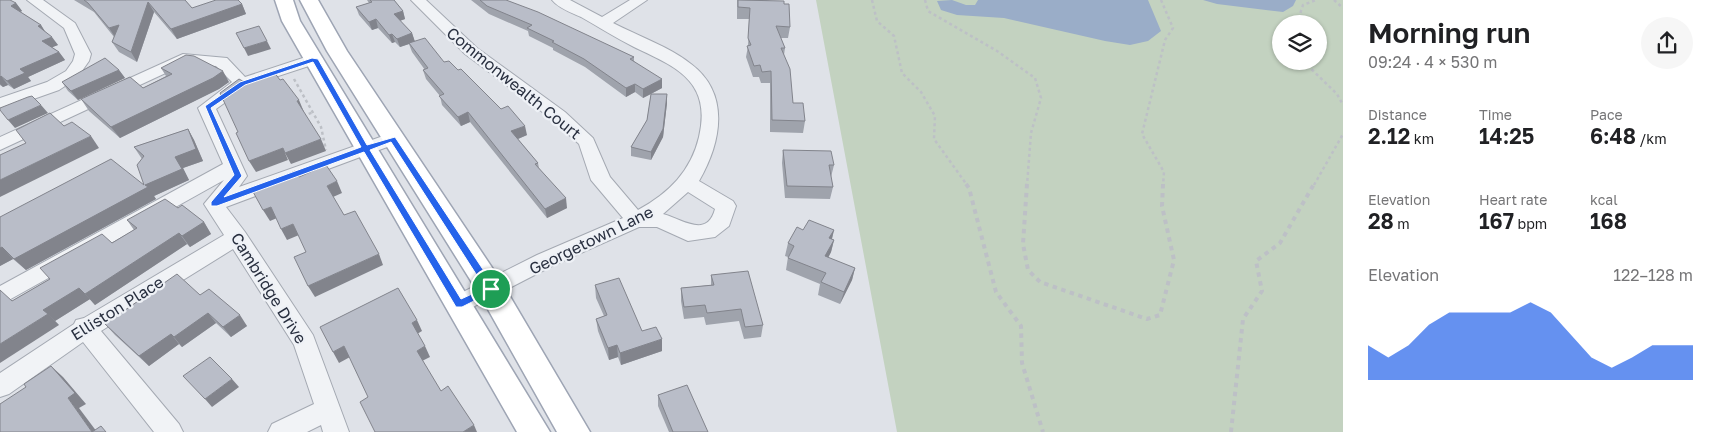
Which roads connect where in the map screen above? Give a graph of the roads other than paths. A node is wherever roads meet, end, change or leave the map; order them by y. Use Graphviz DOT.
graph roads {
  1 [pos="34,0"];
  2 [pos="284,0"];
  3 [pos="309,0"];
  4 [pos="418,0"];
  5 [pos="559,0"];
  6 [pos="640,0"];
  7 [pos="602,23"];
  8 [pos="315,59"];
  9 [pos="242,83"];
  10 [pos="0,103"];
  11 [pos="392,139"];
  12 [pos="0,144"];
  13 [pos="365,148"];
  14 [pos="234,166"];
  15 [pos="688,184"];
  16 [pos="214,204"];
  17 [pos="636,220"];
  18 [pos="238,237"];
  19 [pos="491,289"];
  20 [pos="0,296"];
  21 [pos="459,304"];
  22 [pos="84,327"];
  23 [pos="0,386"];
  24 [pos="332,421"];
  25 [pos="170,432"];
  26 [pos="282,432"];
  27 [pos="534,432"];
  28 [pos="572,432"];
  1 -- 10 [label="street"];
  2 -- 8 [label="main road"];
  3 -- 11 [label="main road"];
  4 -- 17 [label="street, Commonwealth Court"];
  5 -- 7 [label="street, Georgetown Lane"];
  6 -- 7 [label="street"];
  7 -- 15 [label="street, Georgetown Lane"];
  8 -- 9 [label="street"];
  8 -- 13 [label="main road"];
  9 -- 12 [label="street"];
  9 -- 14 [label="street"];
  11 -- 13 [label="street"];
  11 -- 19 [label="main road"];
  13 -- 16 [label="street"];
  13 -- 21 [label="main road"];
  14 -- 16 [label="street"];
  14 -- 20 [label="street"];
  15 -- 17 [label="street, Georgetown Lane"];
  15 -- 17 [label="street"];
  16 -- 18 [label="street, Cambridge Drive"];
  17 -- 19 [label="street, Georgetown Lane"];
  18 -- 22 [label="street, Elliston Place"];
  18 -- 24 [label="street, Cambridge Drive"];
  19 -- 21 [label="street, Georgetown Lane"];
  19 -- 28 [label="main road"];
  21 -- 27 [label="main road"];
  22 -- 23 [label="street, Elliston Place"];
  22 -- 25 [label="street"];
  24 -- 26 [label="street"];
}
